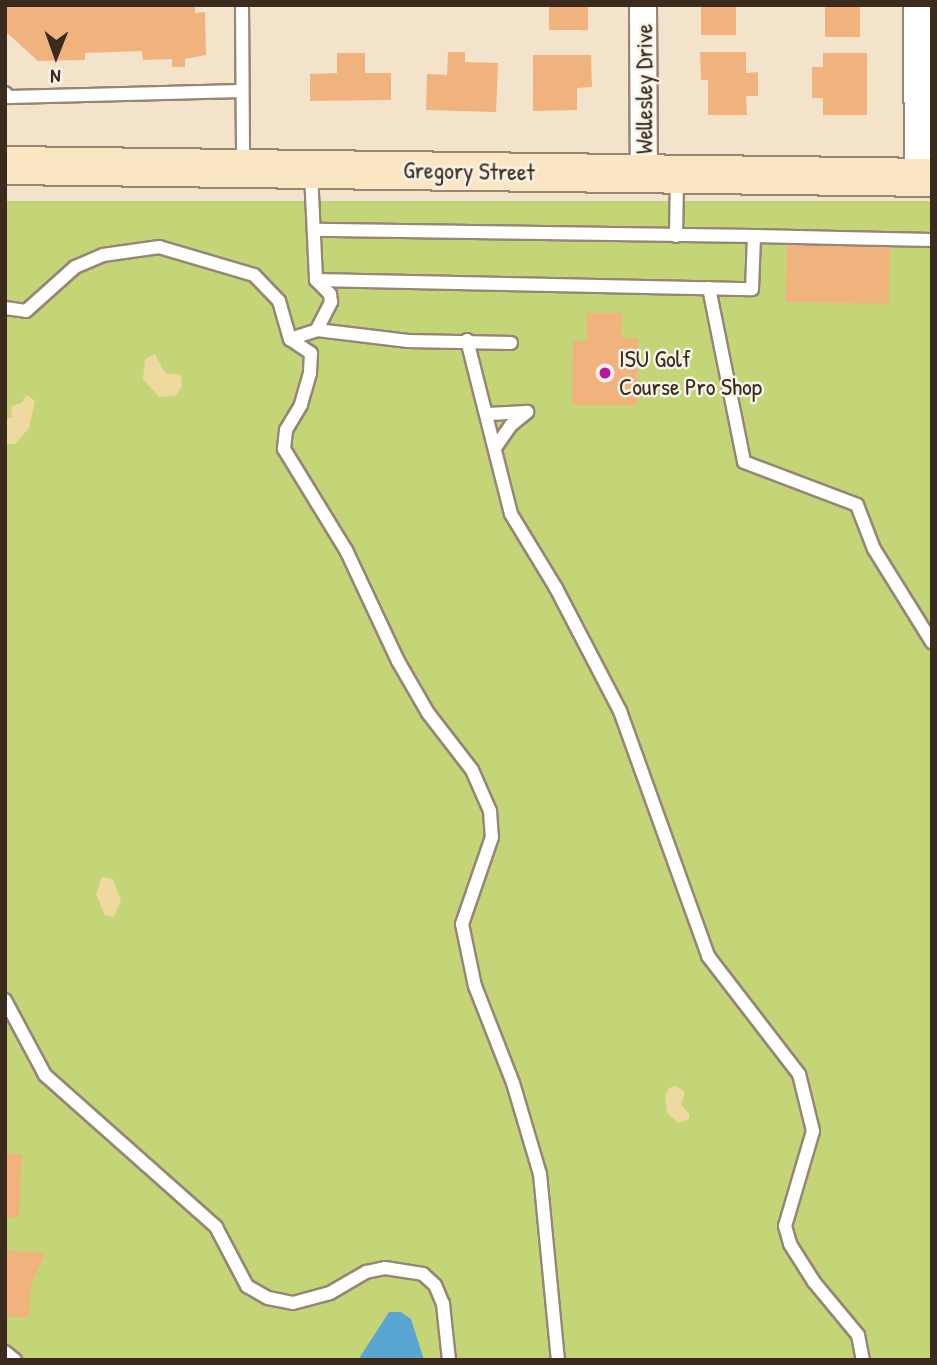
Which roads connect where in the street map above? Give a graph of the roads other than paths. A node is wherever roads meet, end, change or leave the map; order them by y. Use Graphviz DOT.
graph roads {
  1 [pos="242,5"];
  2 [pos="643,5"];
  3 [pos="917,5"];
  4 [pos="240,91"];
  5 [pos="5,93"];
  6 [pos="5,165"];
  7 [pos="243,168"];
  8 [pos="311,169"];
  9 [pos="660,173"];
  10 [pos="925,177"];
  11 [pos="314,230"];
  12 [pos="676,236"];
  13 [pos="754,236"];
  14 [pos="932,240"];
  15 [pos="316,280"];
  16 [pos="709,288"];
  17 [pos="5,308"];
  18 [pos="317,330"];
  19 [pos="290,339"];
  20 [pos="467,340"];
  21 [pos="511,343"];
  22 [pos="488,414"];
  23 [pos="497,445"];
  24 [pos="932,642"];
  25 [pos="5,1000"];
  26 [pos="5,1352"];
  27 [pos="15,1360"];
  28 [pos="449,1360"];
  29 [pos="558,1360"];
  30 [pos="863,1360"];
  1 -- 4 [label="lane"];
  2 -- 9 [label="street, Wellesley Drive"];
  3 -- 10 [label="street"];
  4 -- 5 [label="lane"];
  4 -- 7 [label="lane"];
  6 -- 7 [label="main road, Gregory Street"];
  7 -- 8 [label="main road, Gregory Street"];
  8 -- 9 [label="main road, Gregory Street"];
  8 -- 11 [label="lane"];
  9 -- 10 [label="main road, Gregory Street"];
  9 -- 12 [label="lane"];
  11 -- 12 [label="lane"];
  11 -- 15 [label="lane"];
  12 -- 13 [label="lane"];
  13 -- 14 [label="lane"];
  13 -- 16 [label="lane"];
  15 -- 16 [label="lane"];
  15 -- 18 [label="lane"];
  16 -- 24 [label="lane"];
  17 -- 19 [label="lane"];
  18 -- 19 [label="lane"];
  18 -- 20 [label="lane"];
  19 -- 29 [label="lane"];
  20 -- 21 [label="lane"];
  20 -- 22 [label="lane"];
  22 -- 23 [label="lane"];
  22 -- 23 [label="lane"];
  23 -- 30 [label="lane"];
  25 -- 28 [label="lane"];
  26 -- 27 [label="lane"];
}
